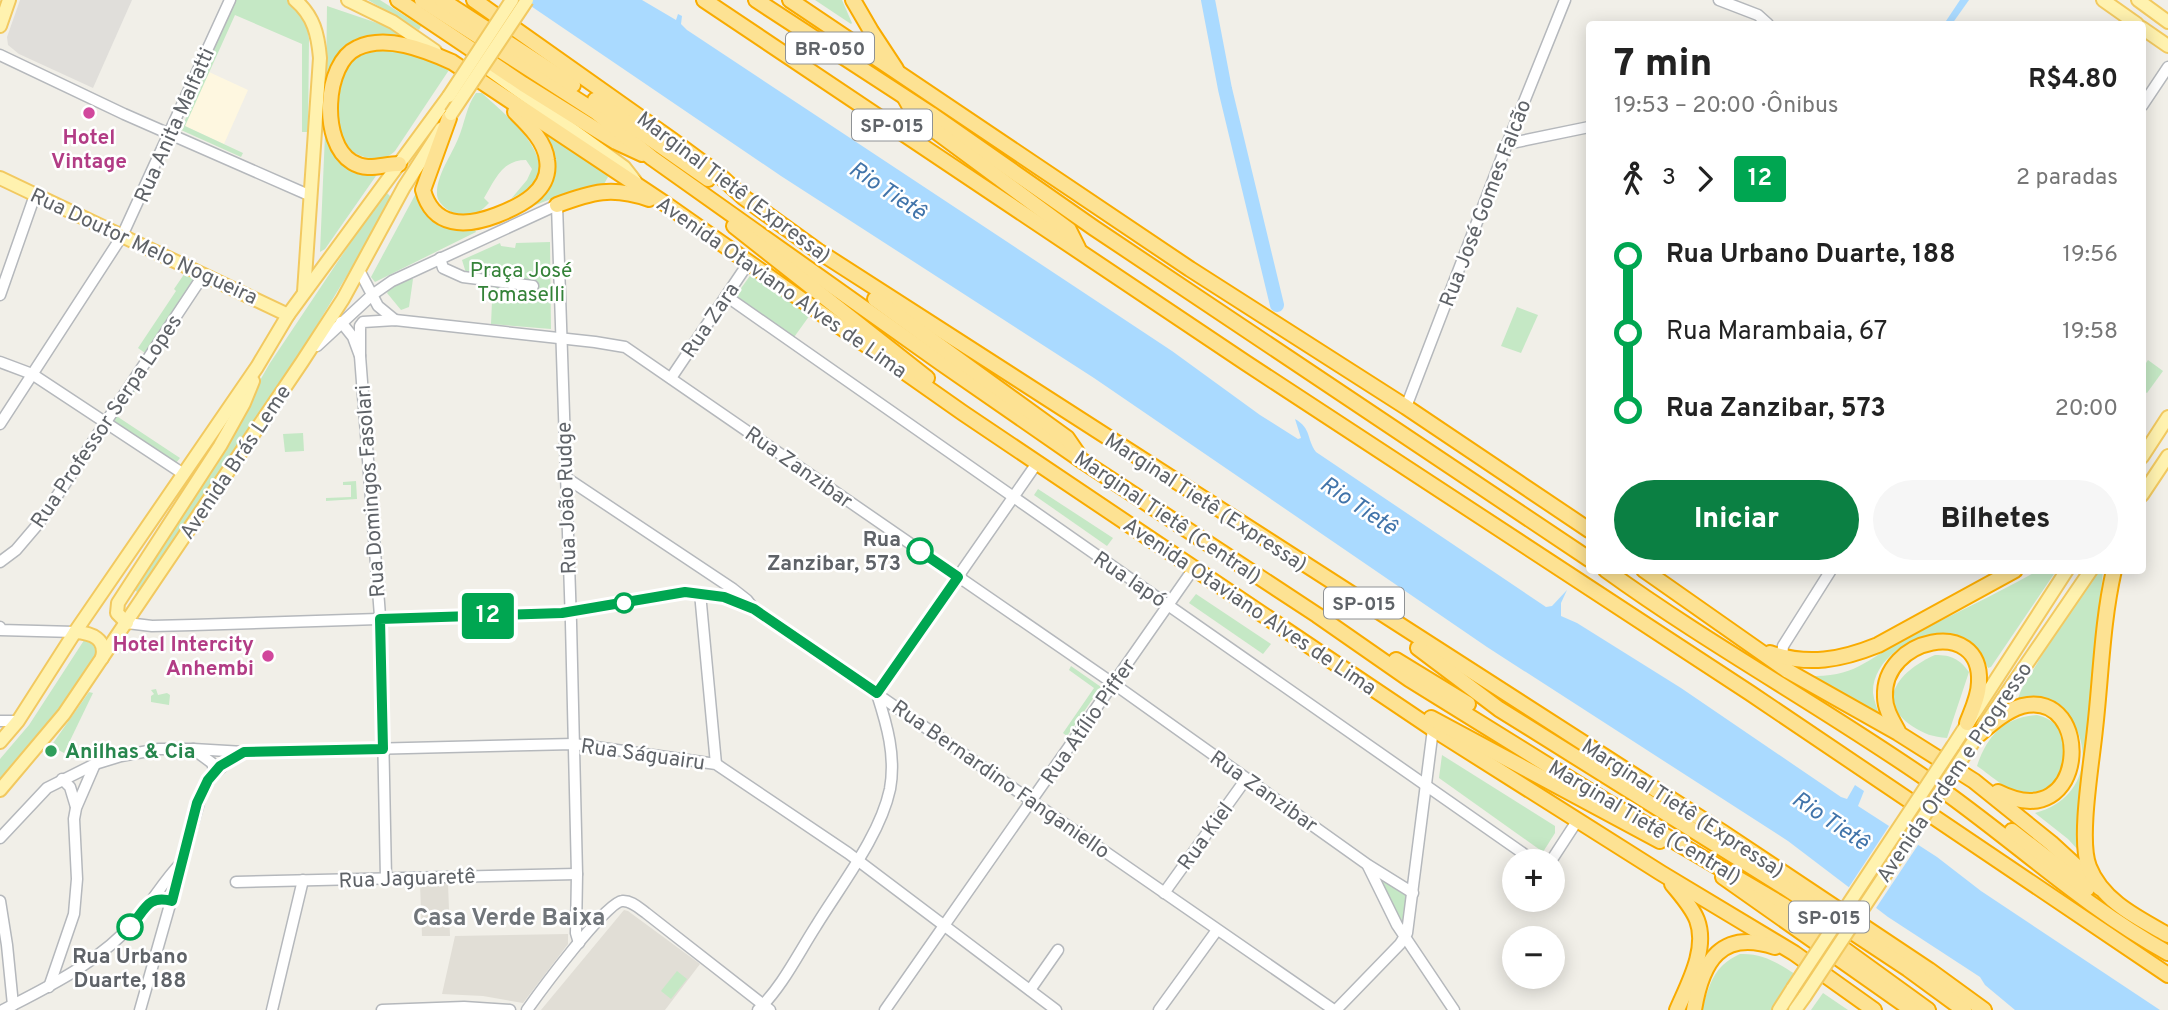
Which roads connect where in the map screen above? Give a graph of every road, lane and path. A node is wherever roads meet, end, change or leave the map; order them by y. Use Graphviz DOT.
graph roads {
  1 [pos="9,0"];
  2 [pos="230,0"];
  3 [pos="295,0"];
  4 [pos="348,0"];
  5 [pos="387,0"];
  6 [pos="398,0"];
  7 [pos="422,0"];
  8 [pos="442,0"];
  9 [pos="474,0"];
  10 [pos="512,0"];
  11 [pos="527,0"];
  12 [pos="704,0"];
  13 [pos="755,0"];
  14 [pos="790,0"];
  15 [pos="853,0"];
  16 [pos="1565,0"];
  17 [pos="1719,0"];
  18 [pos="2103,0"];
  19 [pos="2138,0"];
  20 [pos="1765,21"];
  21 [pos="2133,21"];
  22 [pos="2168,22"];
  23 [pos="0,26"];
  24 [pos="2146,31"];
  25 [pos="2168,47"];
  26 [pos="0,55"];
  27 [pos="452,62"];
  28 [pos="2168,67"];
  29 [pos="904,78"];
  30 [pos="488,87"];
  31 [pos="904,96"];
  32 [pos="2146,100"];
  33 [pos="450,116"];
  34 [pos="1586,128"];
  35 [pos="170,135"];
  36 [pos="1507,144"];
  37 [pos="652,158"];
  38 [pos="399,164"];
  39 [pos="0,178"];
  40 [pos="638,185"];
  41 [pos="35,195"];
  42 [pos="311,196"];
  43 [pos="707,196"];
  44 [pos="743,197"];
  45 [pos="557,205"];
  46 [pos="667,205"];
  47 [pos="122,236"];
  48 [pos="1079,249"];
  49 [pos="818,251"];
  50 [pos="440,258"];
  51 [pos="749,262"];
  52 [pos="359,270"];
  53 [pos="204,274"];
  54 [pos="533,286"];
  55 [pos="304,293"];
  56 [pos="0,295"];
  57 [pos="372,295"];
  58 [pos="726,296"];
  59 [pos="288,315"];
  60 [pos="395,320"];
  61 [pos="368,321"];
  62 [pos="341,322"];
  63 [pos="561,338"];
  64 [pos="360,356"];
  65 [pos="0,362"];
  66 [pos="302,362"];
  67 [pos="257,367"];
  68 [pos="33,374"];
  69 [pos="671,379"];
  70 [pos="1406,407"];
  71 [pos="963,413"];
  72 [pos="2168,417"];
  73 [pos="106,422"];
  74 [pos="0,424"];
  75 [pos="2146,451"];
  76 [pos="2168,456"];
  77 [pos="1084,462"];
  78 [pos="1037,463"];
  79 [pos="182,473"];
  80 [pos="565,477"];
  81 [pos="2146,489"];
  82 [pos="1013,499"];
  83 [pos="1586,528"];
  84 [pos="1586,557"];
  85 [pos="0,562"];
  86 [pos="1194,568"];
  87 [pos="1611,574"];
  88 [pos="1650,574"];
  89 [pos="1828,574"];
  90 [pos="2008,574"];
  91 [pos="2064,574"];
  92 [pos="2088,574"];
  93 [pos="2113,574"];
  94 [pos="958,577"];
  95 [pos="725,584"];
  96 [pos="700,593"];
  97 [pos="1169,606"];
  98 [pos="754,609"];
  99 [pos="571,611"];
  100 [pos="1387,618"];
  101 [pos="380,619"];
  102 [pos="127,623"];
  103 [pos="0,628"];
  104 [pos="75,632"];
  105 [pos="1356,643"];
  106 [pos="1753,648"];
  107 [pos="1782,657"];
  108 [pos="99,665"];
  109 [pos="1114,684"];
  110 [pos="877,693"];
  111 [pos="1395,702"];
  112 [pos="0,721"];
  113 [pos="18,722"];
  114 [pos="1967,723"];
  115 [pos="1433,729"];
  116 [pos="1898,733"];
  117 [pos="1977,736"];
  118 [pos="0,742"];
  119 [pos="574,744"];
  120 [pos="193,749"];
  121 [pos="383,749"];
  122 [pos="244,752"];
  123 [pos="95,764"];
  124 [pos="716,764"];
  125 [pos="215,773"];
  126 [pos="62,779"];
  127 [pos="1246,779"];
  128 [pos="1974,781"];
  129 [pos="1426,785"];
  130 [pos="0,790"];
  131 [pos="1032,801"];
  132 [pos="76,808"];
  133 [pos="1977,813"];
  134 [pos="1577,821"];
  135 [pos="1691,827"];
  136 [pos="0,838"];
  137 [pos="1517,849"];
  138 [pos="1559,849"];
  139 [pos="857,860"];
  140 [pos="182,861"];
  141 [pos="1368,865"];
  142 [pos="1661,873"];
  143 [pos="578,874"];
  144 [pos="386,878"];
  145 [pos="303,880"];
  146 [pos="236,882"];
  147 [pos="2100,888"];
  148 [pos="1164,893"];
  149 [pos="1413,893"];
  150 [pos="0,901"];
  151 [pos="172,901"];
  152 [pos="150,903"];
  153 [pos="2122,907"];
  154 [pos="944,926"];
  155 [pos="1217,930"];
  156 [pos="2168,935"];
  157 [pos="1405,937"];
  158 [pos="579,943"];
  159 [pos="1058,950"];
  160 [pos="1794,953"];
  161 [pos="2168,953"];
  162 [pos="2141,957"];
  163 [pos="2168,964"];
  164 [pos="2168,975"];
  165 [pos="1840,985"];
  166 [pos="49,987"];
  167 [pos="1030,990"];
  168 [pos="5,1008"];
  169 [pos="764,1008"];
  170 [pos="140,1010"];
  171 [pos="272,1010"];
  172 [pos="382,1010"];
  173 [pos="510,1010"];
  174 [pos="527,1010"];
  175 [pos="885,1010"];
  176 [pos="1056,1010"];
  177 [pos="1159,1010"];
  178 [pos="1335,1010"];
  179 [pos="1454,1010"];
  180 [pos="1677,1010"];
  181 [pos="1694,1010"];
  182 [pos="1779,1010"];
  183 [pos="1795,1010"];
  184 [pos="1857,1010"];
  185 [pos="1874,1010"];
  186 [pos="1912,1010"];
  187 [pos="1928,1010"];
  188 [pos="1965,1010"];
  189 [pos="1984,1010"];
  1 -- 23 [label="main road"];
  2 -- 35 [label="street, Rua Anita Malfatti"];
  3 -- 42 [label="main road"];
  4 -- 27 [label="main road"];
  5 -- 40 [label="main road"];
  6 -- 37 [label="highway"];
  7 -- 37 [label="highway, Marginal Tietê (Central)"];
  8 -- 44 [label="highway, SP-015"];
  9 -- 44 [label="highway, Marginal Tietê (Expressa) / SP-015"];
  10 -- 38 [label="main road, Avenida Brás Leme, bridge"];
  11 -- 33 [label="main road, Avenida Brás Leme, bridge"];
  12 -- 48 [label="highway, SP-015"];
  13 -- 31 [label="highway, BR-050"];
  14 -- 29 [label="highway"];
  15 -- 29 [label="highway"];
  16 -- 36 [label="street, Rua José Gomes Falcão"];
  17 -- 20 [label="street"];
  18 -- 21 [label="main road"];
  19 -- 22 [label="main road"];
  24 -- 25 [label="main road"];
  26 -- 35 [label="street"];
  27 -- 30 [label="highway"];
  27 -- 38 [label="highway"];
  28 -- 32 [label="street"];
  29 -- 70 [label="highway"];
  30 -- 33 [label="highway"];
  30 -- 40 [label="highway, Avenida Otaviano Alves de Lima"];
  31 -- 48 [label="highway"];
  31 -- 84 [label="highway"];
  33 -- 52 [label="main road, Avenida Brás Leme"];
  34 -- 36 [label="street"];
  35 -- 42 [label="street"];
  35 -- 47 [label="street, Rua Anita Malfatti"];
  36 -- 70 [label="street, Rua José Gomes Falcão"];
  37 -- 43 [label="highway, Marginal Tietê (Central)"];
  38 -- 55 [label="main road, Avenida Brás Leme"];
  39 -- 41 [label="main road, Rua Doutor Melo Nogueira"];
  40 -- 46 [label="highway, Avenida Otaviano Alves de Lima"];
  41 -- 47 [label="main road, Rua Doutor Melo Nogueira"];
  41 -- 56 [label="street"];
  42 -- 55 [label="main road"];
  43 -- 71 [label="highway"];
  43 -- 77 [label="highway, Marginal Tietê (Central)"];
  44 -- 49 [label="highway, Marginal Tietê (Expressa) / SP-015"];
  45 -- 46 [label="highway"];
  45 -- 50 [label="street"];
  45 -- 63 [label="street, Rua João Rudge"];
  46 -- 51 [label="highway, Avenida Otaviano Alves de Lima"];
  47 -- 53 [label="main road, Rua Doutor Melo Nogueira"];
  47 -- 68 [label="street, Rua Anita Malfatti"];
  48 -- 162 [label="highway, SP-015"];
  49 -- 77 [label="highway"];
  49 -- 100 [label="highway, Marginal Tietê (Expressa) / SP-015"];
  50 -- 54 [label="street"];
  50 -- 57 [label="street"];
  51 -- 58 [label="street, Rua Zara"];
  51 -- 71 [label="highway, Avenida Otaviano Alves de Lima"];
  52 -- 57 [label="street"];
  52 -- 66 [label="main road, Avenida Brás Leme"];
  53 -- 59 [label="main road, Rua Doutor Melo Nogueira"];
  53 -- 73 [label="street, Rua Professor Serpa Lopes"];
  55 -- 59 [label="main road, Avenida Brás Leme"];
  57 -- 60 [label="street"];
  57 -- 62 [label="street"];
  58 -- 69 [label="street, Rua Zara"];
  58 -- 82 [label="street, Rua Iapó"];
  59 -- 67 [label="main road, Avenida Brás Leme"];
  60 -- 61 [label="street, Rua Zanzibar"];
  60 -- 63 [label="street, Rua Zanzibar"];
  61 -- 64 [label="street, Rua Domingos Fasolari"];
  62 -- 64 [label="street, Rua Domingos Fasolari"];
  62 -- 66 [label="street"];
  63 -- 69 [label="street, Rua Zanzibar"];
  63 -- 80 [label="street, Rua João Rudge"];
  64 -- 101 [label="street, Rua Domingos Fasolari"];
  65 -- 68 [label="street"];
  66 -- 102 [label="main road, Avenida Brás Leme"];
  67 -- 79 [label="main road, Avenida Brás Leme"];
  67 -- 102 [label="main road"];
  68 -- 73 [label="street"];
  68 -- 74 [label="street, Rua Anita Malfatti"];
  69 -- 94 [label="street, Rua Zanzibar"];
  70 -- 83 [label="highway"];
  71 -- 78 [label="highway, Avenida Otaviano Alves de Lima"];
  72 -- 75 [label="main road"];
  73 -- 79 [label="street"];
  73 -- 85 [label="street, Rua Professor Serpa Lopes"];
  76 -- 81 [label="main road"];
  77 -- 105 [label="highway, Marginal Tietê (Central)"];
  78 -- 82 [label="street"];
  78 -- 86 [label="highway, Avenida Otaviano Alves de Lima"];
  79 -- 104 [label="main road, Avenida Brás Leme"];
  80 -- 95 [label="street, Rua Bernardino Fanganiello"];
  80 -- 99 [label="street, Rua João Rudge"];
  82 -- 94 [label="street"];
  82 -- 97 [label="street, Rua Iapó"];
  86 -- 97 [label="street, Rua Atílio Piffer"];
  86 -- 111 [label="highway, Avenida Otaviano Alves de Lima"];
  87 -- 133 [label="highway"];
  88 -- 106 [label="highway"];
  89 -- 107 [label="street"];
  90 -- 107 [label="highway"];
  91 -- 114 [label="main road, Avenida Ordem e Progresso"];
  92 -- 117 [label="main road, Avenida Ordem e Progresso"];
  93 -- 147 [label="highway"];
  94 -- 109 [label="street, Rua Zanzibar"];
  94 -- 110 [label="street"];
  95 -- 96 [label="street"];
  95 -- 98 [label="street, Rua Bernardino Fanganiello"];
  96 -- 98 [label="street"];
  96 -- 99 [label="street"];
  96 -- 124 [label="street"];
  97 -- 109 [label="street, Rua Atílio Piffer"];
  97 -- 129 [label="street, Rua Iapó"];
  98 -- 110 [label="street, Rua Bernardino Fanganiello"];
  99 -- 101 [label="street"];
  99 -- 119 [label="street, Rua João Rudge"];
  100 -- 135 [label="highway, SP-015"];
  100 -- 189 [label="highway, Marginal Tietê (Expressa) / SP-015"];
  101 -- 102 [label="street"];
  101 -- 121 [label="street, Rua Domingos Fasolari"];
  102 -- 108 [label="main road, Avenida Brás Leme"];
  103 -- 104 [label="street"];
  104 -- 108 [label="main road"];
  104 -- 113 [label="main road, Avenida Brás Leme"];
  105 -- 135 [label="highway"];
  105 -- 187 [label="highway, Marginal Tietê (Central)"];
  106 -- 107 [label="highway"];
  106 -- 116 [label="highway"];
  108 -- 130 [label="main road, Avenida Brás Leme"];
  109 -- 127 [label="street, Rua Zanzibar"];
  109 -- 131 [label="street, Rua Atílio Piffer"];
  110 -- 131 [label="street, Rua Bernardino Fanganiello"];
  110 -- 139 [label="street"];
  111 -- 115 [label="highway, Avenida Otaviano Alves de Lima"];
  111 -- 186 [label="highway"];
  112 -- 113 [label="street"];
  113 -- 118 [label="main road, Avenida Brás Leme"];
  114 -- 116 [label="highway"];
  114 -- 182 [label="main road, Avenida Ordem e Progresso, bridge"];
  115 -- 129 [label="street"];
  115 -- 134 [label="highway, Avenida Otaviano Alves de Lima"];
  116 -- 128 [label="highway"];
  117 -- 128 [label="highway"];
  117 -- 183 [label="main road, Avenida Ordem e Progresso, bridge"];
  119 -- 121 [label="street, Rua Ságuairu"];
  119 -- 124 [label="street, Rua Ságuairu"];
  119 -- 143 [label="street, Rua João Rudge"];
  120 -- 122 [label="street, Rua Ságuairu"];
  120 -- 123 [label="street, Rua Ságuairu"];
  120 -- 125 [label="street"];
  121 -- 122 [label="street, Rua Ságuairu"];
  121 -- 144 [label="street, Rua Domingos Fasolari"];
  122 -- 125 [label="street"];
  123 -- 126 [label="street, Rua Ságuairu"];
  123 -- 132 [label="street"];
  124 -- 139 [label="street, Rua Ságuairu"];
  125 -- 140 [label="street"];
  126 -- 132 [label="street"];
  126 -- 136 [label="street, Rua Ságuairu"];
  127 -- 141 [label="street, Rua Zanzibar"];
  127 -- 148 [label="street, Rua Kiel"];
  128 -- 147 [label="highway"];
  129 -- 137 [label="street, Rua Iapó"];
  129 -- 149 [label="street"];
  131 -- 148 [label="street, Rua Bernardino Fanganiello"];
  131 -- 154 [label="street, Rua Atílio Piffer"];
  132 -- 166 [label="street"];
  133 -- 153 [label="highway"];
  133 -- 161 [label="highway"];
  134 -- 138 [label="street"];
  134 -- 142 [label="highway, Avenida Otaviano Alves de Lima"];
  135 -- 188 [label="highway, SP-015"];
  139 -- 154 [label="street, Rua Ságuairu"];
  139 -- 169 [label="street"];
  140 -- 151 [label="street"];
  140 -- 152 [label="street"];
  141 -- 149 [label="street, Rua Zanzibar"];
  141 -- 157 [label="street, Rua Zanzibar"];
  142 -- 160 [label="highway, Avenida Otaviano Alves de Lima"];
  142 -- 180 [label="highway"];
  143 -- 144 [label="street, Rua Jaguaretê"];
  143 -- 158 [label="street, Rua João Rudge"];
  144 -- 145 [label="street, Rua Jaguaretê"];
  145 -- 146 [label="street, Rua Jaguaretê"];
  145 -- 171 [label="street"];
  147 -- 153 [label="highway"];
  148 -- 155 [label="street, Rua Bernardino Fanganiello"];
  149 -- 157 [label="street"];
  150 -- 168 [label="street"];
  151 -- 152 [label="street"];
  151 -- 170 [label="street"];
  152 -- 166 [label="street"];
  153 -- 156 [label="highway"];
  154 -- 167 [label="street, Rua Ságuairu"];
  154 -- 175 [label="street, Rua Atílio Piffer"];
  155 -- 177 [label="street"];
  155 -- 178 [label="street, Rua Bernardino Fanganiello"];
  157 -- 178 [label="street"];
  157 -- 179 [label="street, Rua Zanzibar"];
  158 -- 169 [label="street"];
  158 -- 174 [label="street"];
  159 -- 167 [label="street"];
  160 -- 165 [label="highway, Avenida Otaviano Alves de Lima"];
  160 -- 181 [label="highway"];
  162 -- 163 [label="highway"];
  162 -- 164 [label="highway, SP-015"];
  165 -- 184 [label="highway"];
  165 -- 185 [label="highway, Avenida Otaviano Alves de Lima"];
  166 -- 168 [label="street"];
  167 -- 176 [label="street, Rua Ságuairu"];
  172 -- 173 [label="street"];
}
